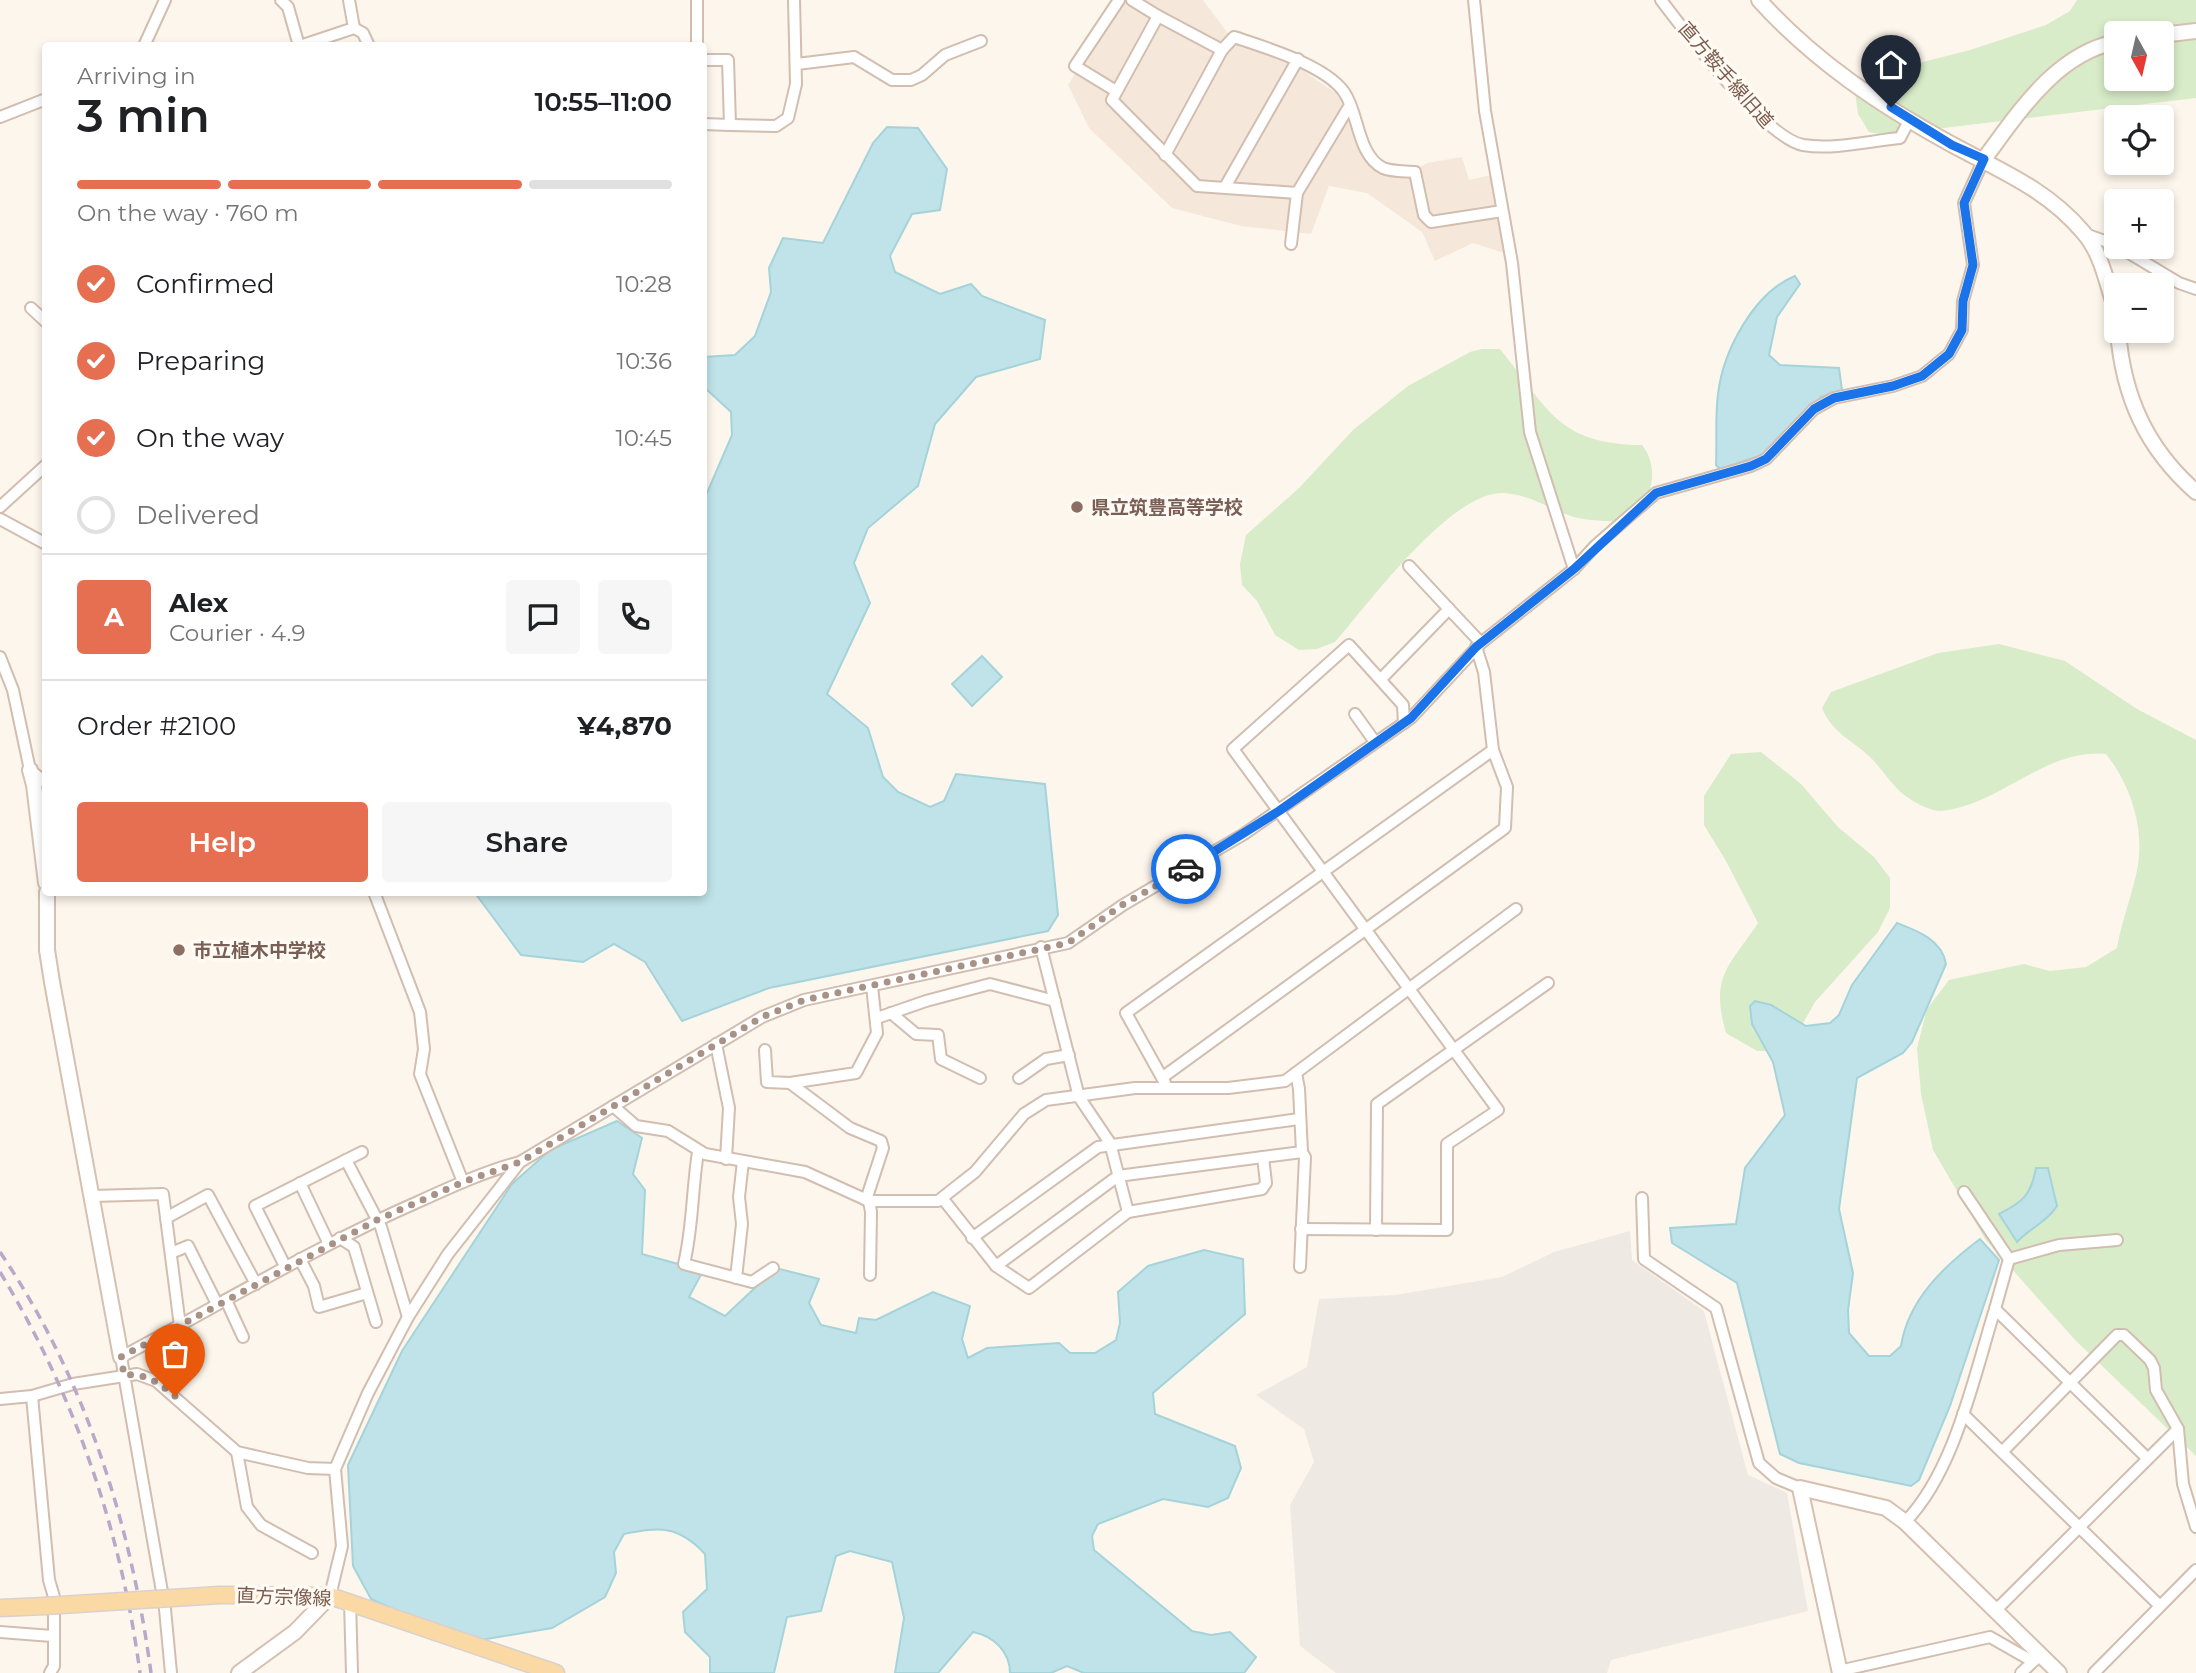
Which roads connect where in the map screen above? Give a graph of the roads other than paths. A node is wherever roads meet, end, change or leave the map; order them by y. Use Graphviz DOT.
graph roads {
  1 [pos="165,0"];
  2 [pos="281,0"];
  3 [pos="349,0"];
  4 [pos="697,0"];
  5 [pos="794,0"];
  6 [pos="1119,0"];
  7 [pos="1132,0"];
  8 [pos="1474,0"];
  9 [pos="1661,0"];
  10 [pos="1759,0"];
  11 [pos="1158,16"];
  12 [pos="354,28"];
  13 [pos="2196,31"];
  14 [pos="2174,34"];
  15 [pos="981,41"];
  16 [pos="146,42"];
  17 [pos="299,42"];
  18 [pos="312,42"];
  19 [pos="367,42"];
  20 [pos="697,42"];
  21 [pos="2104,45"];
  22 [pos="1222,50"];
  23 [pos="1298,59"];
  24 [pos="707,60"];
  25 [pos="797,64"];
  26 [pos="1116,91"];
  27 [pos="42,101"];
  28 [pos="1350,105"];
  29 [pos="0,117"];
  30 [pos="1910,119"];
  31 [pos="707,124"];
  32 [pos="730,125"];
  33 [pos="1165,155"];
  34 [pos="1984,159"];
  35 [pos="1225,187"];
  36 [pos="1297,193"];
  37 [pos="1502,211"];
  38 [pos="2085,234"];
  39 [pos="2104,241"];
  40 [pos="1291,244"];
  41 [pos="2139,259"];
  42 [pos="2104,274"];
  43 [pos="2196,289"];
  44 [pos="31,308"];
  45 [pos="42,318"];
  46 [pos="2119,343"];
  47 [pos="42,469"];
  48 [pos="2196,492"];
  49 [pos="0,507"];
  50 [pos="0,519"];
  51 [pos="42,542"];
  52 [pos="1409,566"];
  53 [pos="1574,569"];
  54 [pos="1450,609"];
  55 [pos="1479,645"];
  56 [pos="1,661"];
  57 [pos="1381,678"];
  58 [pos="1355,714"];
  59 [pos="1404,723"];
  60 [pos="1375,742"];
  61 [pos="1493,750"];
  62 [pos="30,770"];
  63 [pos="42,780"];
  64 [pos="1279,811"];
  65 [pos="42,850"];
  66 [pos="1321,872"];
  67 [pos="47,896"];
  68 [pos="376,896"];
  69 [pos="1516,909"];
  70 [pos="1366,929"];
  71 [pos="1041,947"];
  72 [pos="1548,983"];
  73 [pos="872,986"];
  74 [pos="1410,988"];
  75 [pos="1055,1001"];
  76 [pos="891,1013"];
  77 [pos="877,1018"];
  78 [pos="716,1044"];
  79 [pos="1455,1048"];
  80 [pos="765,1050"];
  81 [pos="1069,1055"];
  82 [pos="1296,1073"];
  83 [pos="980,1078"];
  84 [pos="1019,1078"];
  85 [pos="790,1083"];
  86 [pos="1165,1083"];
  87 [pos="1079,1097"];
  88 [pos="613,1106"];
  89 [pos="1299,1119"];
  90 [pos="1110,1143"];
  91 [pos="362,1152"];
  92 [pos="698,1152"];
  93 [pos="1302,1152"];
  94 [pos="1263,1157"];
  95 [pos="726,1159"];
  96 [pos="346,1160"];
  97 [pos="743,1161"];
  98 [pos="520,1162"];
  99 [pos="1118,1176"];
  100 [pos="463,1182"];
  101 [pos="300,1183"];
  102 [pos="1964,1192"];
  103 [pos="93,1196"];
  104 [pos="1642,1198"];
  105 [pos="943,1199"];
  106 [pos="868,1200"];
  107 [pos="1128,1212"];
  108 [pos="166,1218"];
  109 [pos="377,1220"];
  110 [pos="1301,1229"];
  111 [pos="1376,1230"];
  112 [pos="340,1238"];
  113 [pos="972,1238"];
  114 [pos="2117,1240"];
  115 [pos="329,1244"];
  116 [pos="171,1253"];
  117 [pos="300,1259"];
  118 [pos="2009,1259"];
  119 [pos="285,1266"];
  120 [pos="996,1266"];
  121 [pos="1300,1267"];
  122 [pos="773,1268"];
  123 [pos="870,1275"];
  124 [pos="736,1278"];
  125 [pos="256,1284"];
  126 [pos="368,1293"];
  127 [pos="221,1302"];
  128 [pos="1995,1310"];
  129 [pos="408,1317"];
  130 [pos="376,1322"];
  131 [pos="180,1326"];
  132 [pos="243,1337"];
  133 [pos="121,1357"];
  134 [pos="124,1375"];
  135 [pos="2071,1381"];
  136 [pos="32,1396"];
  137 [pos="0,1399"];
  138 [pos="1963,1413"];
  139 [pos="2178,1429"];
  140 [pos="2003,1451"];
  141 [pos="237,1452"];
  142 [pos="2147,1458"];
  143 [pos="335,1469"];
  144 [pos="1800,1488"];
  145 [pos="1905,1522"];
  146 [pos="2078,1526"];
  147 [pos="2196,1527"];
  148 [pos="312,1553"];
  149 [pos="2196,1570"];
  150 [pos="330,1596"];
  151 [pos="350,1601"];
  152 [pos="2159,1605"];
  153 [pos="0,1608"];
  154 [pos="1996,1610"];
  155 [pos="0,1632"];
  156 [pos="52,1636"];
  157 [pos="2037,1658"];
  158 [pos="545,1671"];
  159 [pos="1840,1672"];
  160 [pos="50,1673"];
  161 [pos="170,1673"];
  162 [pos="239,1673"];
  163 [pos="352,1673"];
  164 [pos="2021,1673"];
  165 [pos="2060,1673"];
  166 [pos="2094,1673"];
  1 -- 16 [label="street"];
  2 -- 17 [label="street"];
  3 -- 12 [label="street"];
  4 -- 20 [label="street"];
  5 -- 25 [label="street"];
  6 -- 26 [label="street"];
  7 -- 11 [label="street"];
  8 -- 37 [label="street"];
  9 -- 30 [label="street, 直方鞍手線旧道"];
  10 -- 30 [label="street"];
  11 -- 22 [label="street"];
  11 -- 26 [label="street"];
  12 -- 18 [label="street"];
  12 -- 19 [label="street"];
  13 -- 14 [label="street"];
  15 -- 25 [label="street"];
  21 -- 34 [label="street"];
  22 -- 23 [label="street"];
  22 -- 33 [label="street"];
  23 -- 28 [label="street"];
  23 -- 35 [label="street"];
  24 -- 32 [label="street"];
  25 -- 32 [label="street"];
  26 -- 33 [label="street"];
  27 -- 29 [label="street"];
  28 -- 36 [label="street"];
  28 -- 37 [label="street"];
  30 -- 34 [label="street"];
  31 -- 32 [label="street"];
  33 -- 35 [label="street"];
  34 -- 38 [label="street"];
  34 -- 53 [label="street"];
  35 -- 36 [label="street"];
  36 -- 40 [label="street"];
  37 -- 53 [label="street"];
  38 -- 39 [label="street"];
  38 -- 42 [label="street"];
  41 -- 43 [label="street"];
  44 -- 45 [label="street"];
  46 -- 48 [label="street"];
  47 -- 49 [label="street"];
  50 -- 51 [label="street"];
  52 -- 54 [label="street"];
  53 -- 55 [label="street"];
  54 -- 55 [label="street"];
  54 -- 57 [label="street"];
  55 -- 59 [label="street"];
  55 -- 61 [label="street"];
  56 -- 62 [label="street"];
  57 -- 59 [label="street"];
  57 -- 64 [label="street"];
  58 -- 60 [label="street"];
  59 -- 60 [label="street"];
  60 -- 64 [label="street"];
  61 -- 66 [label="street"];
  61 -- 70 [label="street"];
  62 -- 63 [label="street"];
  62 -- 65 [label="street"];
  64 -- 66 [label="street"];
  64 -- 71 [label="street"];
  66 -- 70 [label="street"];
  66 -- 86 [label="street"];
  67 -- 103 [label="street"];
  68 -- 100 [label="street"];
  69 -- 74 [label="street"];
  70 -- 74 [label="street"];
  70 -- 86 [label="street"];
  71 -- 73 [label="street"];
  71 -- 75 [label="street"];
  72 -- 79 [label="street"];
  73 -- 77 [label="street"];
  73 -- 78 [label="street"];
  74 -- 79 [label="street"];
  74 -- 82 [label="street"];
  75 -- 76 [label="street"];
  75 -- 81 [label="street"];
  76 -- 77 [label="street"];
  76 -- 83 [label="street"];
  77 -- 85 [label="street"];
  78 -- 88 [label="street"];
  78 -- 95 [label="street"];
  79 -- 111 [label="street"];
  79 -- 111 [label="street"];
  80 -- 85 [label="street"];
  81 -- 84 [label="street"];
  81 -- 87 [label="street"];
  82 -- 86 [label="street"];
  82 -- 89 [label="street"];
  85 -- 106 [label="street"];
  86 -- 87 [label="street"];
  87 -- 90 [label="street"];
  87 -- 105 [label="street"];
  88 -- 92 [label="street"];
  88 -- 98 [label="street"];
  89 -- 90 [label="street"];
  89 -- 93 [label="street"];
  90 -- 99 [label="street"];
  90 -- 113 [label="street"];
  91 -- 96 [label="street"];
  92 -- 95 [label="street"];
  92 -- 124 [label="street"];
  93 -- 94 [label="street"];
  93 -- 110 [label="street"];
  94 -- 99 [label="street"];
  94 -- 107 [label="street"];
  95 -- 97 [label="street"];
  96 -- 101 [label="street"];
  96 -- 109 [label="street"];
  97 -- 106 [label="street"];
  97 -- 124 [label="street"];
  98 -- 100 [label="street"];
  98 -- 129 [label="street"];
  99 -- 107 [label="street"];
  99 -- 120 [label="street"];
  100 -- 109 [label="street"];
  101 -- 115 [label="street"];
  101 -- 119 [label="street"];
  102 -- 118 [label="street"];
  103 -- 108 [label="street"];
  103 -- 133 [label="street"];
  104 -- 144 [label="street"];
  105 -- 106 [label="street"];
  105 -- 113 [label="street"];
  106 -- 123 [label="street"];
  107 -- 120 [label="street"];
  108 -- 116 [label="street"];
  108 -- 125 [label="street"];
  109 -- 112 [label="street"];
  109 -- 129 [label="street"];
  110 -- 111 [label="street"];
  110 -- 121 [label="street"];
  112 -- 115 [label="street"];
  112 -- 126 [label="street"];
  113 -- 120 [label="street"];
  114 -- 118 [label="street"];
  115 -- 117 [label="street"];
  116 -- 127 [label="street"];
  116 -- 131 [label="street"];
  117 -- 119 [label="street"];
  117 -- 126 [label="street"];
  118 -- 128 [label="street"];
  119 -- 125 [label="street"];
  122 -- 124 [label="street"];
  125 -- 127 [label="street"];
  126 -- 130 [label="street"];
  127 -- 131 [label="street"];
  127 -- 132 [label="street"];
  128 -- 135 [label="street"];
  128 -- 138 [label="street"];
  129 -- 143 [label="street"];
  131 -- 133 [label="street"];
  133 -- 134 [label="street"];
  134 -- 136 [label="street"];
  134 -- 141 [label="street"];
  134 -- 161 [label="street"];
  135 -- 139 [label="street"];
  135 -- 140 [label="street"];
  135 -- 142 [label="street"];
  136 -- 137 [label="street"];
  136 -- 156 [label="street"];
  138 -- 140 [label="street"];
  138 -- 145 [label="street"];
  139 -- 142 [label="street"];
  139 -- 147 [label="street"];
  140 -- 146 [label="street"];
  141 -- 143 [label="street"];
  141 -- 148 [label="street"];
  142 -- 146 [label="street"];
  143 -- 150 [label="street"];
  144 -- 145 [label="street"];
  144 -- 159 [label="street"];
  145 -- 154 [label="street"];
  146 -- 152 [label="street"];
  146 -- 154 [label="street"];
  149 -- 152 [label="street"];
  150 -- 151 [label="main road, 直方宗像線"];
  150 -- 153 [label="main road, 直方宗像線, bridge"];
  150 -- 162 [label="street"];
  151 -- 158 [label="main road, 直方宗像線"];
  151 -- 163 [label="street"];
  152 -- 166 [label="street"];
  154 -- 157 [label="street"];
  155 -- 156 [label="street"];
  156 -- 160 [label="street"];
  157 -- 159 [label="street"];
  157 -- 164 [label="street"];
  157 -- 165 [label="street"];
}
